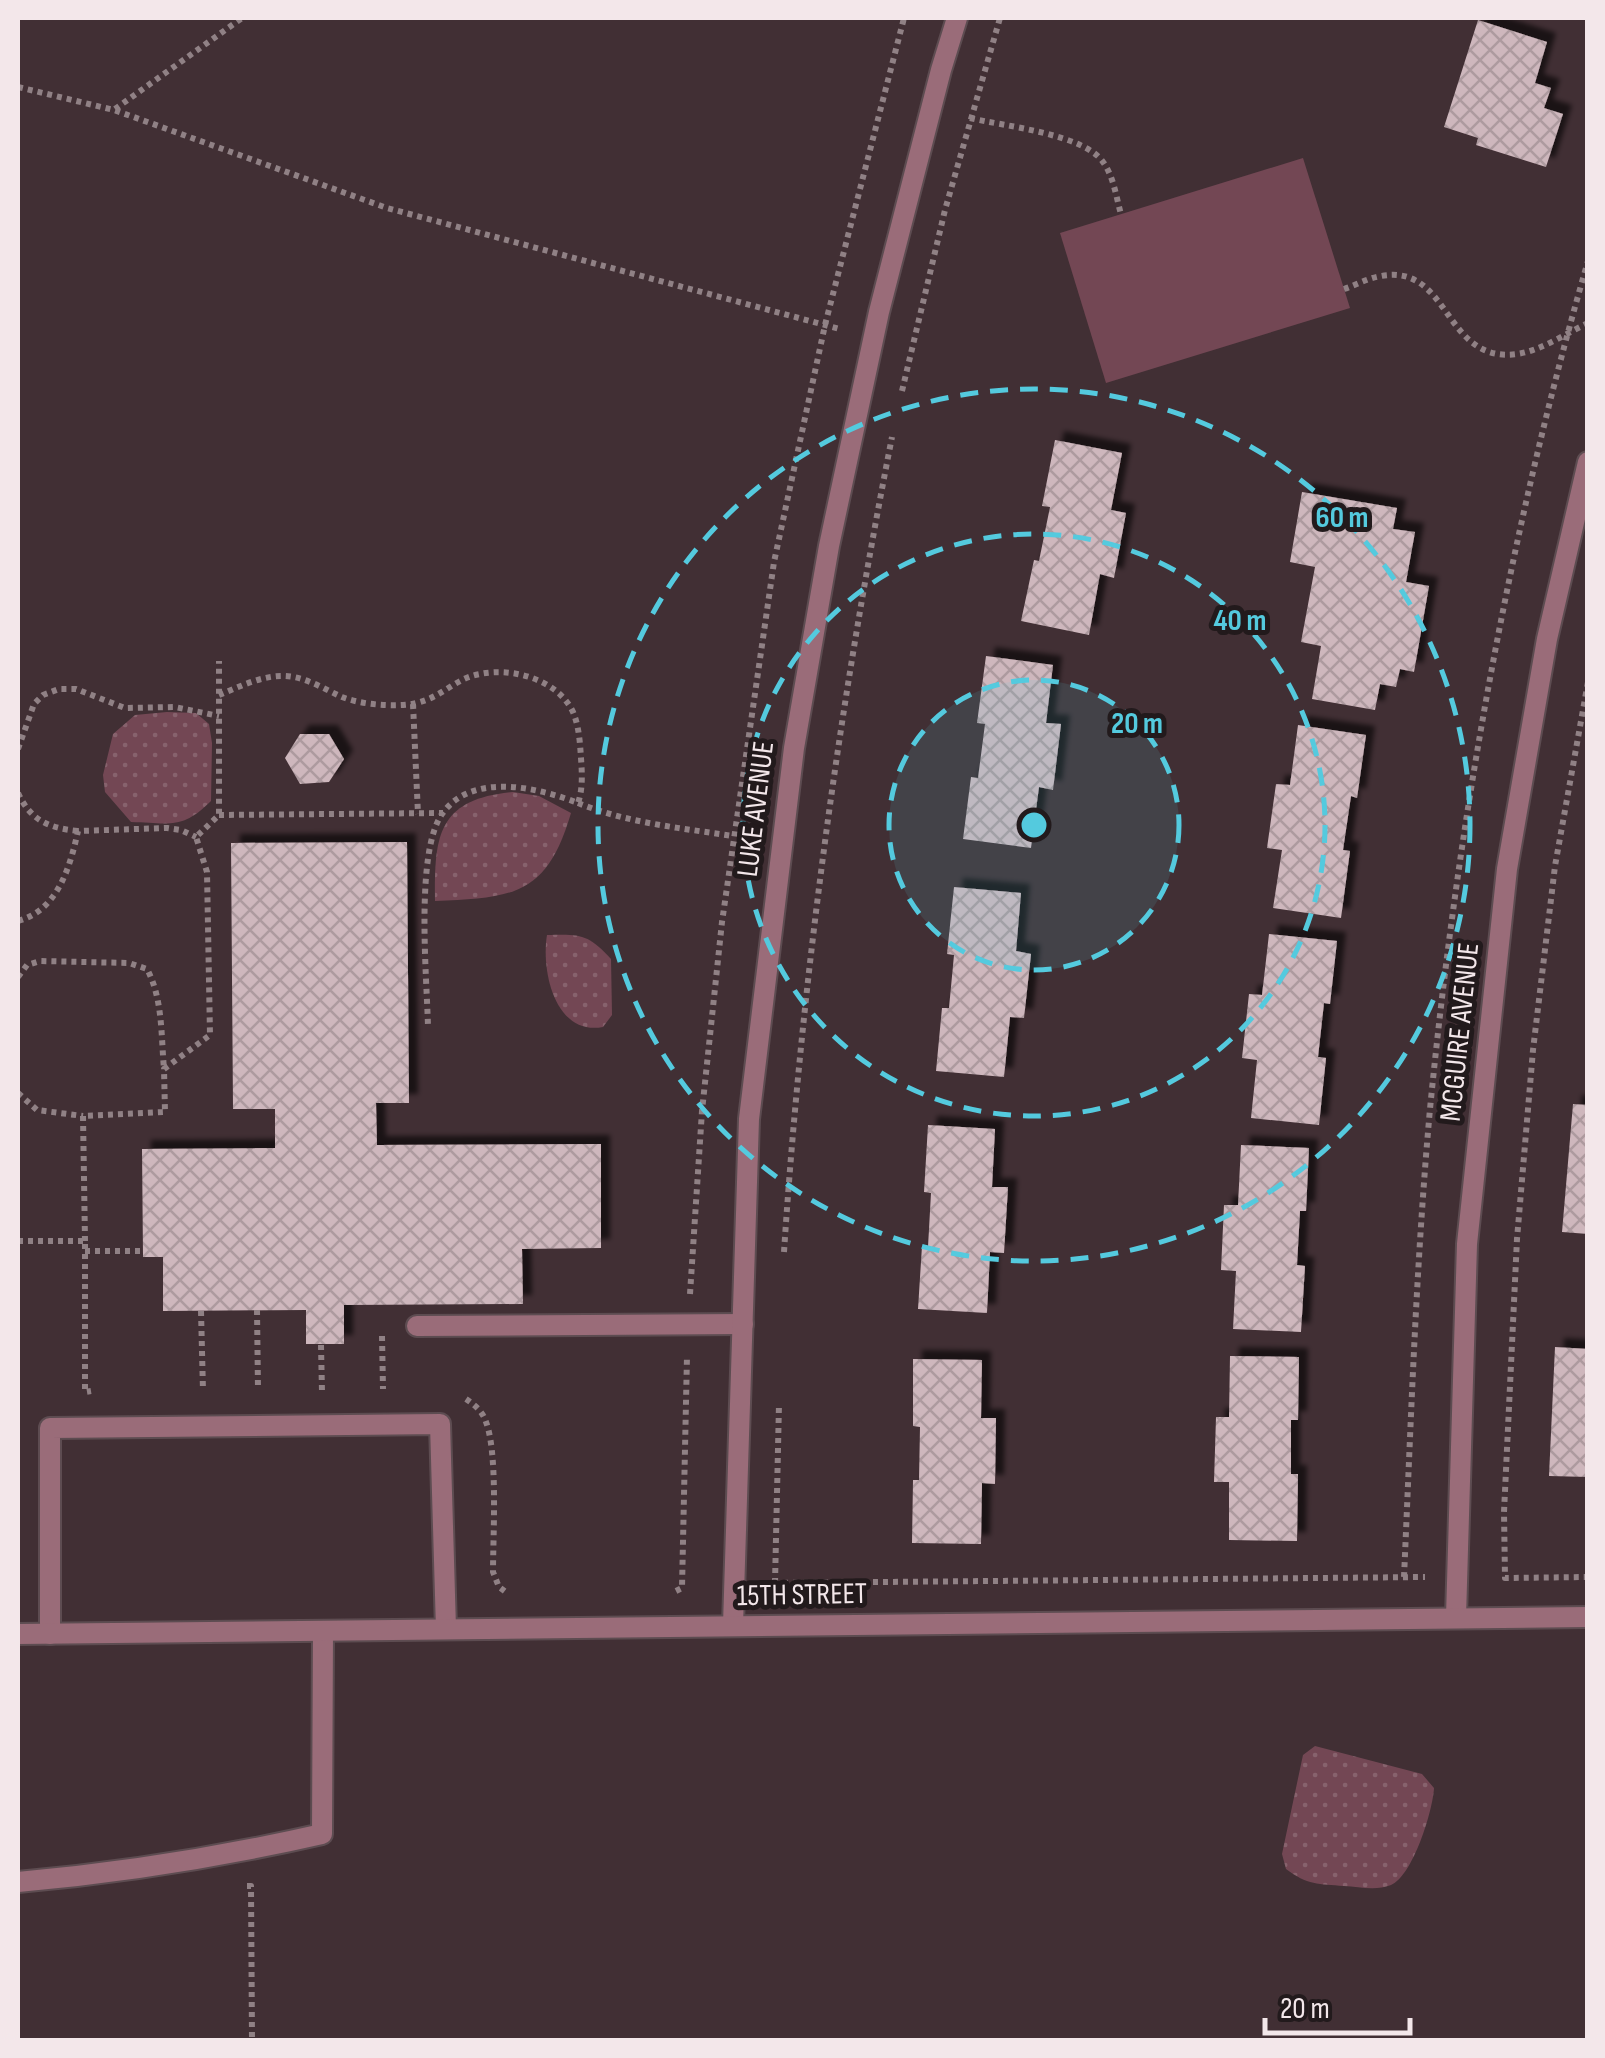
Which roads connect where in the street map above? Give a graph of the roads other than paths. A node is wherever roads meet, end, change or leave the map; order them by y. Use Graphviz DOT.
graph roads {
  1 [pos="957,18"];
  2 [pos="1588,462"];
  3 [pos="743,1324"];
  4 [pos="417,1326"];
  5 [pos="1456,1617"];
  6 [pos="1588,1617"];
  7 [pos="733,1626"];
  8 [pos="446,1629"];
  9 [pos="323,1631"];
  10 [pos="18,1634"];
  11 [pos="50,1634"];
  12 [pos="18,1882"];
  1 -- 3 [label="street, LUKE AVENUE"];
  2 -- 5 [label="street, MCGUIRE AVENUE"];
  3 -- 4 [label="street"];
  3 -- 7 [label="street, LUKE AVENUE"];
  5 -- 6 [label="street, 15TH STREET"];
  5 -- 7 [label="street, 15TH STREET"];
  7 -- 8 [label="street, 15TH STREET"];
  8 -- 9 [label="street, 15TH STREET"];
  8 -- 11 [label="street"];
  9 -- 11 [label="street, 15TH STREET"];
  9 -- 12 [label="street"];
  10 -- 11 [label="street, 15TH STREET"];
}
